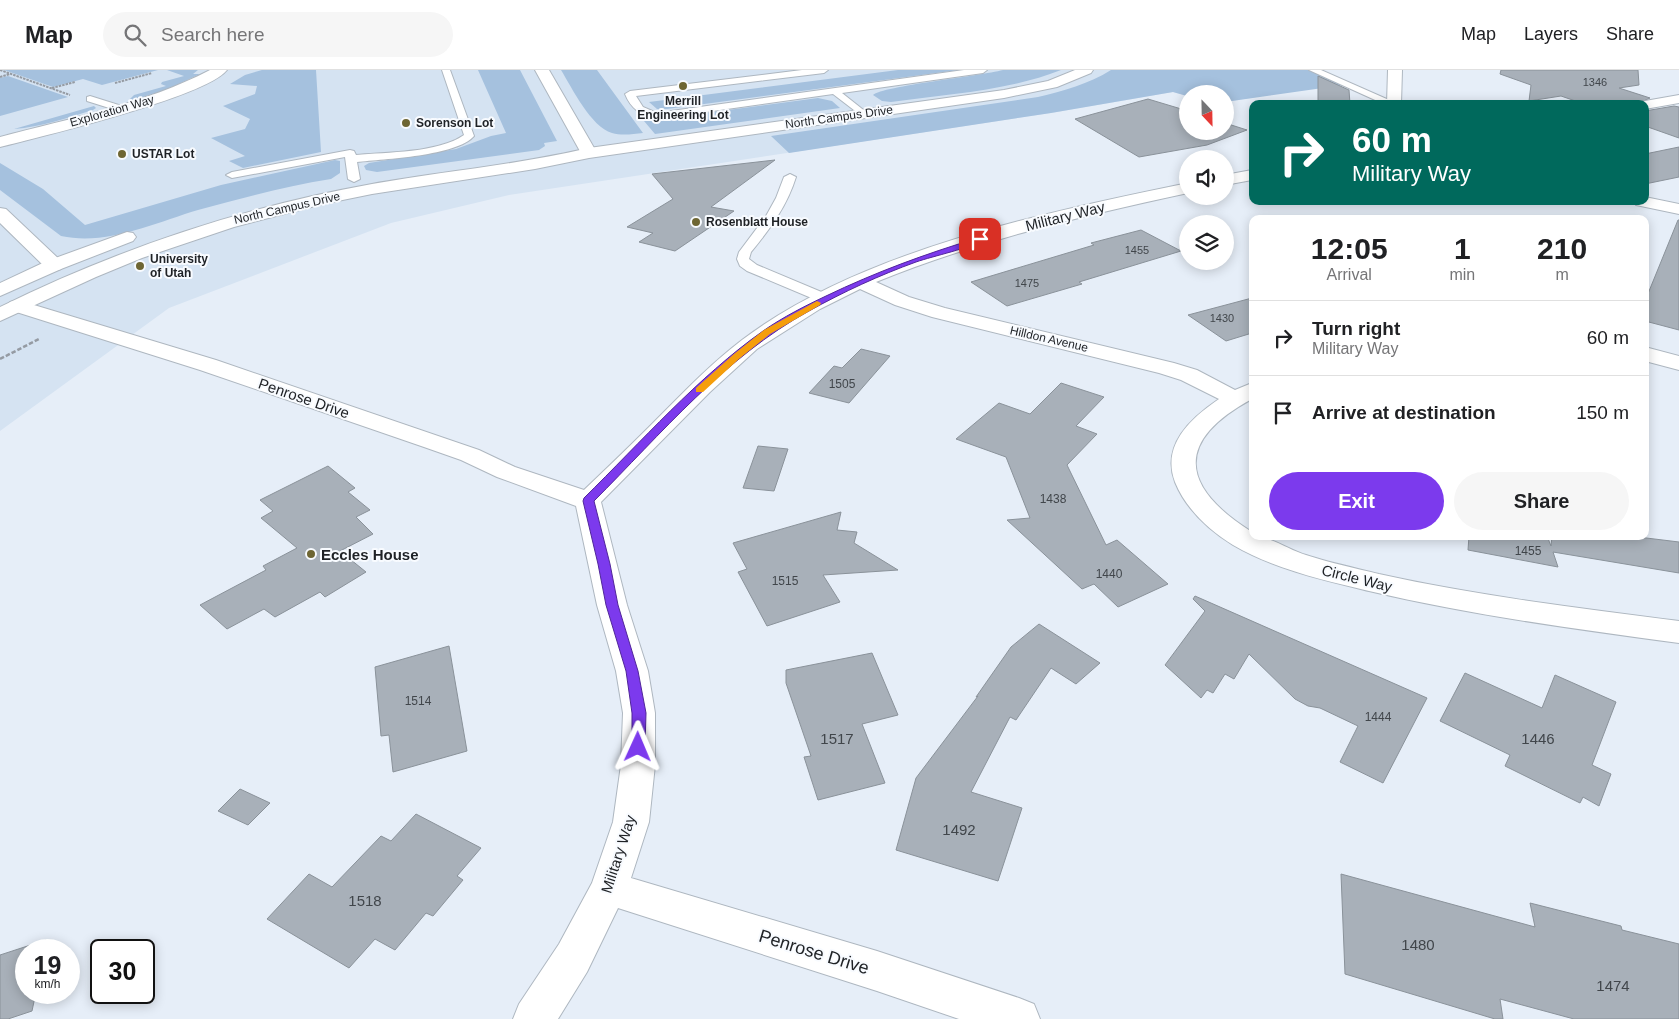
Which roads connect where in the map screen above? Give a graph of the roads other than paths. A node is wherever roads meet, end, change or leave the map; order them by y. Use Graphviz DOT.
graph roads {
  1 [pos="220,70"];
  2 [pos="446,70"];
  3 [pos="542,70"];
  4 [pos="824,70"];
  5 [pos="984,70"];
  6 [pos="1086,70"];
  7 [pos="1313,70"];
  8 [pos="1395,70"];
  9 [pos="836,92"];
  10 [pos="90,99"];
  11 [pos="1679,99"];
  12 [pos="1384,100"];
  13 [pos="1394,100"];
  14 [pos="1649,104"];
  15 [pos="122,109"];
  16 [pos="863,114"];
  17 [pos="2,140"];
  18 [pos="588,153"];
  19 [pos="352,159"];
  20 [pos="232,175"];
  21 [pos="1249,176"];
  22 [pos="790,177"];
  23 [pos="1234,178"];
  24 [pos="354,180"];
  25 [pos="1179,190"];
  26 [pos="244,202"];
  27 [pos="1649,203"];
  28 [pos="1679,209"];
  29 [pos="0,213"];
  30 [pos="260,213"];
  31 [pos="139,233"];
  32 [pos="54,265"];
  33 [pos="861,282"];
  34 [pos="0,290"];
  35 [pos="826,299"];
  36 [pos="6,308"];
  37 [pos="1649,355"];
  38 [pos="1679,363"];
  39 [pos="1244,395"];
  40 [pos="588,501"];
  41 [pos="1679,632"];
  42 [pos="609,888"];
  43 [pos="534,1019"];
  44 [pos="1019,1019"];
  1 -- 15 [label="street, Exploration Way"];
  2 -- 19 [label="lane"];
  3 -- 18 [label="street"];
  4 -- 9 [label="lane"];
  5 -- 9 [label="lane"];
  6 -- 16 [label="street, North Campus Drive"];
  7 -- 12 [label="lane"];
  8 -- 13 [label="street"];
  9 -- 16 [label="lane"];
  10 -- 15 [label="lane"];
  11 -- 14 [label="street"];
  15 -- 17 [label="street, Exploration Way"];
  16 -- 18 [label="street, North Campus Drive"];
  18 -- 24 [label="street, North Campus Drive"];
  18 -- 30 [label="street, North Campus Drive"];
  19 -- 20 [label="lane"];
  19 -- 24 [label="lane"];
  21 -- 23 [label="street"];
  22 -- 35 [label="lane"];
  24 -- 26 [label="street, North Campus Drive"];
  25 -- 33 [label="street, Military Way"];
  27 -- 28 [label="street"];
  29 -- 32 [label="street"];
  30 -- 32 [label="street"];
  30 -- 36 [label="street, North Campus Drive"];
  31 -- 32 [label="street"];
  32 -- 34 [label="street"];
  32 -- 36 [label="street"];
  33 -- 35 [label="street, Military Way"];
  33 -- 39 [label="street, Hilldon Avenue"];
  35 -- 40 [label="street, Military Way"];
  36 -- 40 [label="street, Penrose Drive"];
  37 -- 38 [label="street"];
  39 -- 41 [label="street, Circle Way"];
  40 -- 42 [label="street, Military Way"];
  42 -- 43 [label="street, Military Way"];
  42 -- 44 [label="street, Penrose Drive"];
}
